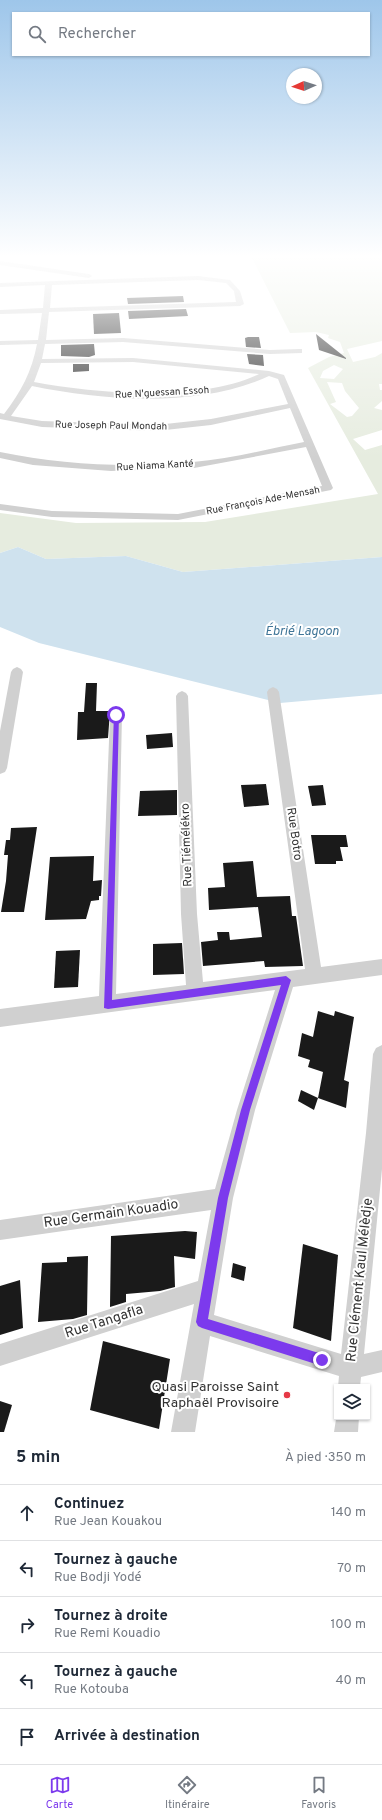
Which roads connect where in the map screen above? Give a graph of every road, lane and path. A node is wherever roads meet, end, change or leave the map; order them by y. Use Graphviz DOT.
graph roads {
  1 [pos="43,325"];
  2 [pos="41,342"];
  3 [pos="0,343"];
  4 [pos="299,351"];
  5 [pos="37,361"];
  6 [pos="269,373"];
  7 [pos="29,383"];
  8 [pos="294,405"];
  9 [pos="2,417"];
  10 [pos="309,444"];
  11 [pos="0,455"];
  12 [pos="0,507"];
  13 [pos="17,672"];
  14 [pos="273,692"];
  15 [pos="182,696"];
  16 [pos="116,715"];
  17 [pos="0,768"];
  18 [pos="382,967"];
  19 [pos="314,977"];
  20 [pos="286,980"];
  21 [pos="195,993"];
  22 [pos="108,1005"];
  23 [pos="0,1018"];
  24 [pos="382,1054"];
  25 [pos="379,1133"];
  26 [pos="223,1198"];
  27 [pos="0,1230"];
  28 [pos="208,1289"];
  29 [pos="202,1322"];
  30 [pos="0,1355"];
  31 [pos="382,1361"];
  32 [pos="350,1378"];
  33 [pos="347,1420"];
  34 [pos="182,1432"];
  35 [pos="346,1432"];
  1 -- 2 [label="street"];
  2 -- 3 [label="street"];
  2 -- 4 [label="street"];
  2 -- 5 [label="street"];
  5 -- 6 [label="street, Rue François Ade-Mensah"];
  5 -- 7 [label="street"];
  6 -- 7 [label="street, Rue N'guessan Essoh"];
  6 -- 8 [label="street, Rue François Ade-Mensah"];
  7 -- 9 [label="street"];
  8 -- 9 [label="street, Rue Joseph Paul Mondah"];
  8 -- 10 [label="street, Rue François Ade-Mensah"];
  10 -- 11 [label="street, Rue Niama Kanté"];
  10 -- 12 [label="street, Rue François Ade-Mensah"];
  13 -- 17 [label="street"];
  14 -- 19 [label="street, Rue Botro"];
  15 -- 21 [label="street, Rue Tiémélékro"];
  16 -- 22 [label="street"];
  18 -- 19 [label="street"];
  19 -- 20 [label="street"];
  20 -- 21 [label="street"];
  20 -- 26 [label="street"];
  21 -- 22 [label="street"];
  22 -- 23 [label="street"];
  24 -- 25 [label="street, Rue Clément Kaul Mélèdje"];
  25 -- 32 [label="street, Rue Clément Kaul Mélèdje"];
  26 -- 27 [label="street, Rue Germain Kouadio"];
  26 -- 28 [label="street"];
  28 -- 29 [label="street"];
  28 -- 30 [label="street, Rue Tangafla"];
  29 -- 32 [label="street"];
  29 -- 34 [label="street"];
  31 -- 32 [label="street"];
  33 -- 35 [label="street"];
}
